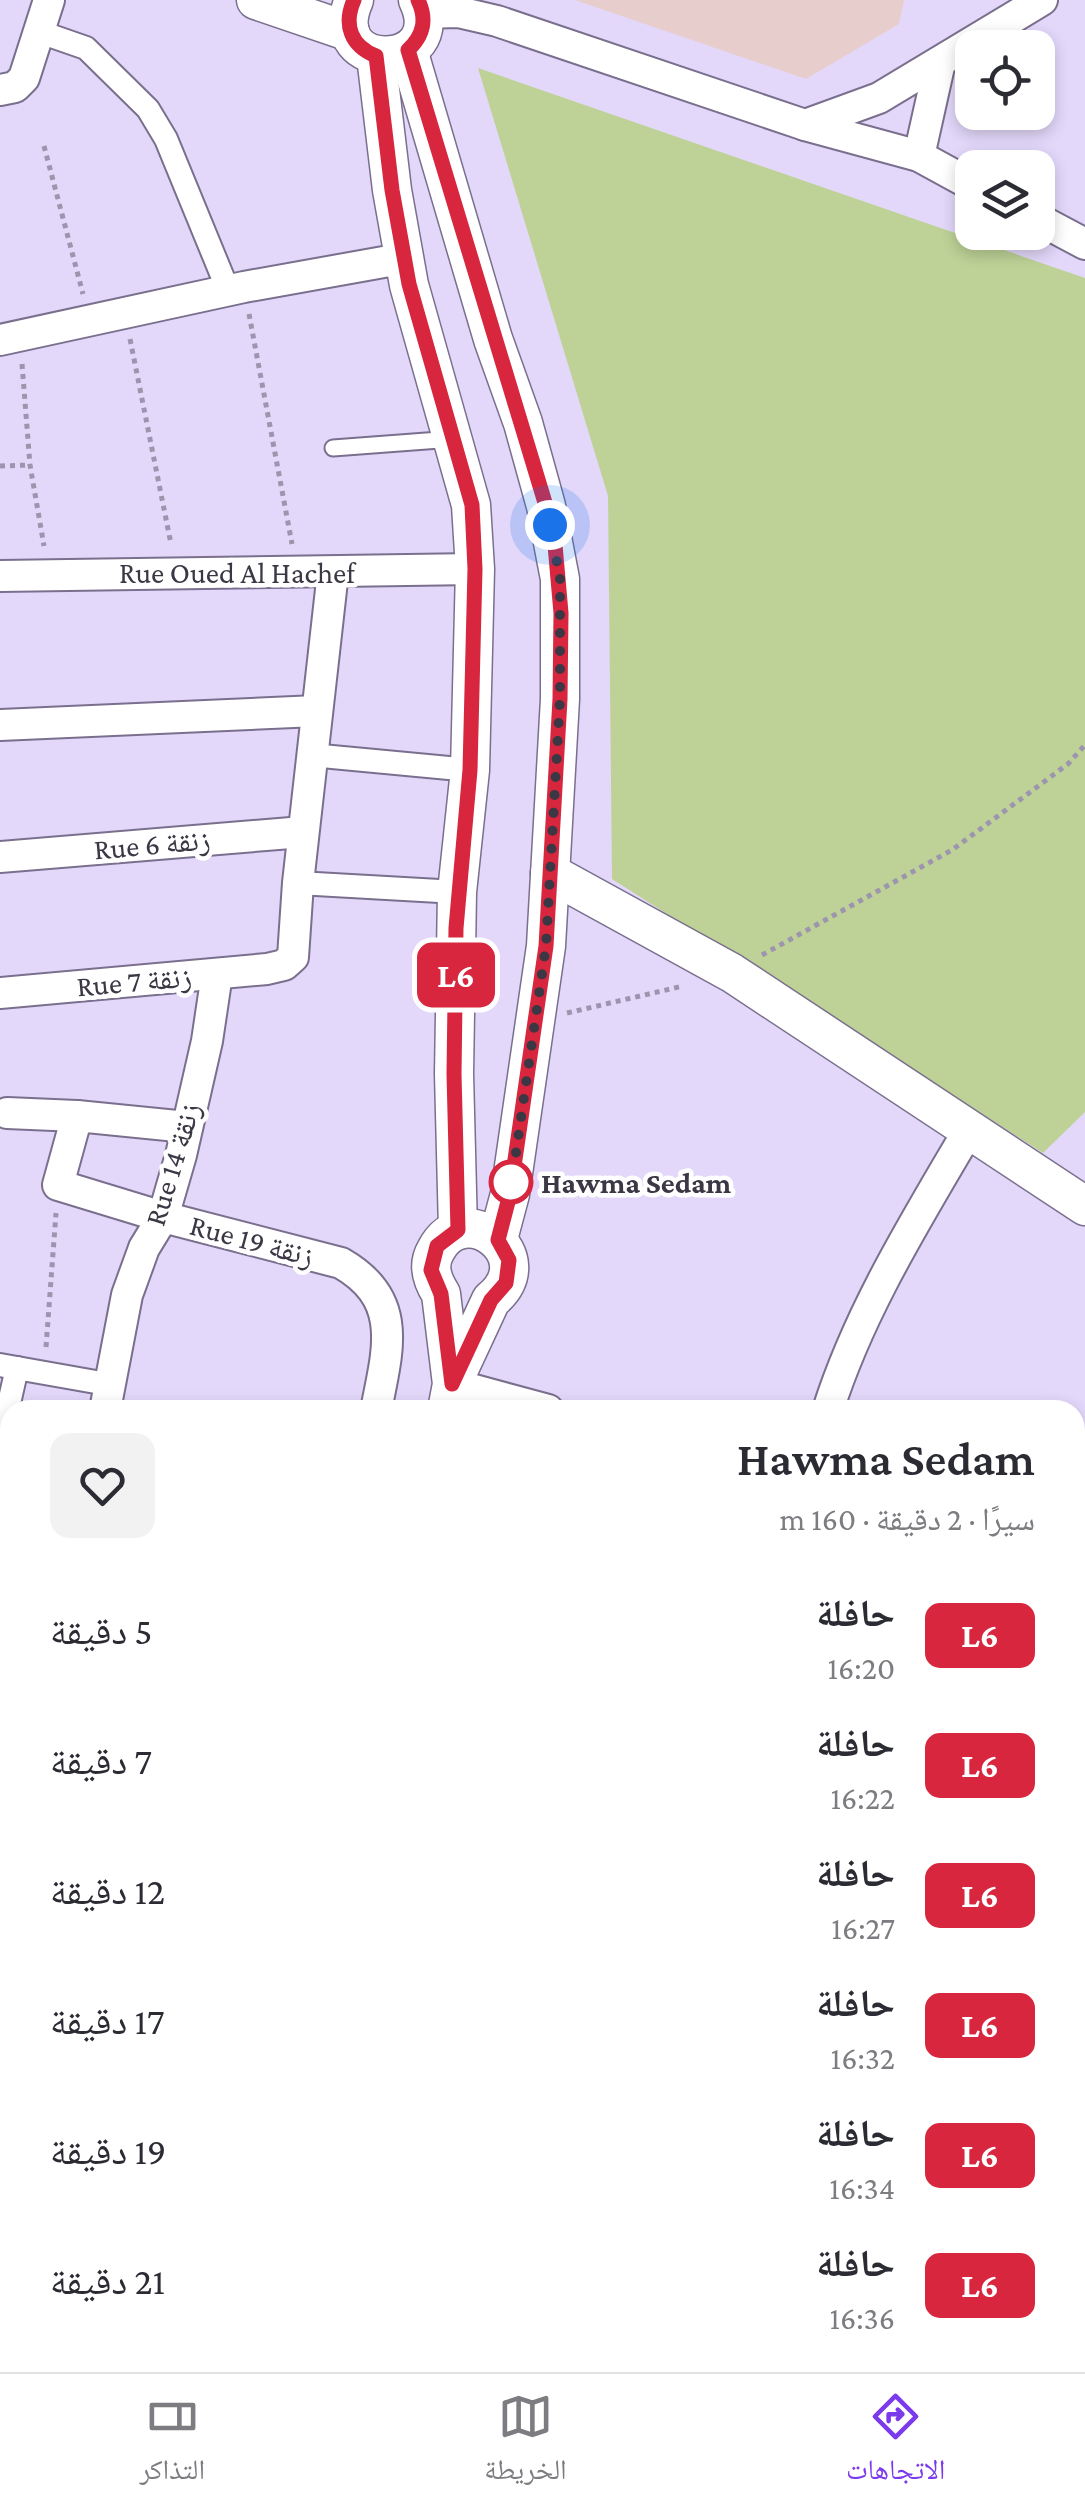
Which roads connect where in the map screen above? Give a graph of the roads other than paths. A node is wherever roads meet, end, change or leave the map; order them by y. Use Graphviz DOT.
graph roads {
  1 [pos="49,0"];
  2 [pos="256,0"];
  3 [pos="1042,0"];
  4 [pos="420,7"];
  5 [pos="40,32"];
  6 [pos="372,35"];
  7 [pos="940,62"];
  8 [pos="0,90"];
  9 [pos="805,125"];
  10 [pos="919,156"];
  11 [pos="955,175"];
  12 [pos="1055,228"];
  13 [pos="1085,244"];
  14 [pos="406,258"];
  15 [pos="236,289"];
  16 [pos="10,338"];
  17 [pos="455,440"];
  18 [pos="332,448"];
  19 [pos="475,569"];
  20 [pos="333,572"];
  21 [pos="0,576"];
  22 [pos="318,710"];
  23 [pos="0,725"];
  24 [pos="311,756"];
  25 [pos="470,770"];
  26 [pos="303,832"];
  27 [pos="0,857"];
  28 [pos="550,873"];
  29 [pos="298,884"];
  30 [pos="457,892"];
  31 [pos="217,974"];
  32 [pos="0,993"];
  33 [pos="4,1113"];
  34 [pos="77,1116"];
  35 [pos="187,1128"];
  36 [pos="970,1128"];
  37 [pos="1085,1206"];
  38 [pos="163,1217"];
  39 [pos="458,1230"];
  40 [pos="498,1240"];
  41 [pos="441,1294"];
  42 [pos="491,1300"];
  43 [pos="9,1366"];
  44 [pos="106,1397"];
  45 [pos="450,1397"];
  46 [pos="5,1400"];
  47 [pos="378,1400"];
  48 [pos="832,1400"];
  1 -- 5 [label="street"];
  2 -- 6 [label="street"];
  3 -- 7 [label="street"];
  4 -- 6 [label="street"];
  4 -- 9 [label="street"];
  5 -- 8 [label="street"];
  5 -- 15 [label="street"];
  6 -- 14 [label="street"];
  6 -- 28 [label="street"];
  7 -- 9 [label="street"];
  7 -- 10 [label="street"];
  9 -- 10 [label="street"];
  10 -- 11 [label="street"];
  12 -- 13 [label="street"];
  14 -- 15 [label="street"];
  14 -- 17 [label="street"];
  15 -- 16 [label="street"];
  17 -- 18 [label="lane"];
  17 -- 19 [label="street"];
  19 -- 20 [label="street, Rue Oued Al Hachef"];
  19 -- 25 [label="street"];
  20 -- 21 [label="street, Rue Oued Al Hachef"];
  20 -- 22 [label="street"];
  22 -- 23 [label="street"];
  22 -- 24 [label="street"];
  24 -- 25 [label="street"];
  24 -- 26 [label="street"];
  25 -- 30 [label="street"];
  26 -- 27 [label="street, Rue 6 زنقة"];
  26 -- 29 [label="street"];
  28 -- 36 [label="street"];
  28 -- 40 [label="street"];
  29 -- 30 [label="street"];
  29 -- 31 [label="street, Rue 7 زنقة"];
  30 -- 39 [label="street"];
  31 -- 32 [label="street, Rue 7 زنقة"];
  31 -- 35 [label="street, Rue 14 زنقة"];
  33 -- 34 [label="street"];
  34 -- 35 [label="street"];
  34 -- 38 [label="street, Rue 19 زنقة"];
  35 -- 38 [label="street, Rue 14 زنقة"];
  36 -- 37 [label="street"];
  36 -- 48 [label="street"];
  38 -- 44 [label="street, Rue 14 زنقة"];
  38 -- 47 [label="street, Rue 19 زنقة"];
  39 -- 40 [label="street"];
  39 -- 41 [label="street"];
  40 -- 42 [label="street"];
  41 -- 42 [label="street"];
  41 -- 45 [label="street"];
  42 -- 45 [label="street"];
  43 -- 44 [label="street"];
  43 -- 46 [label="street"];
}
